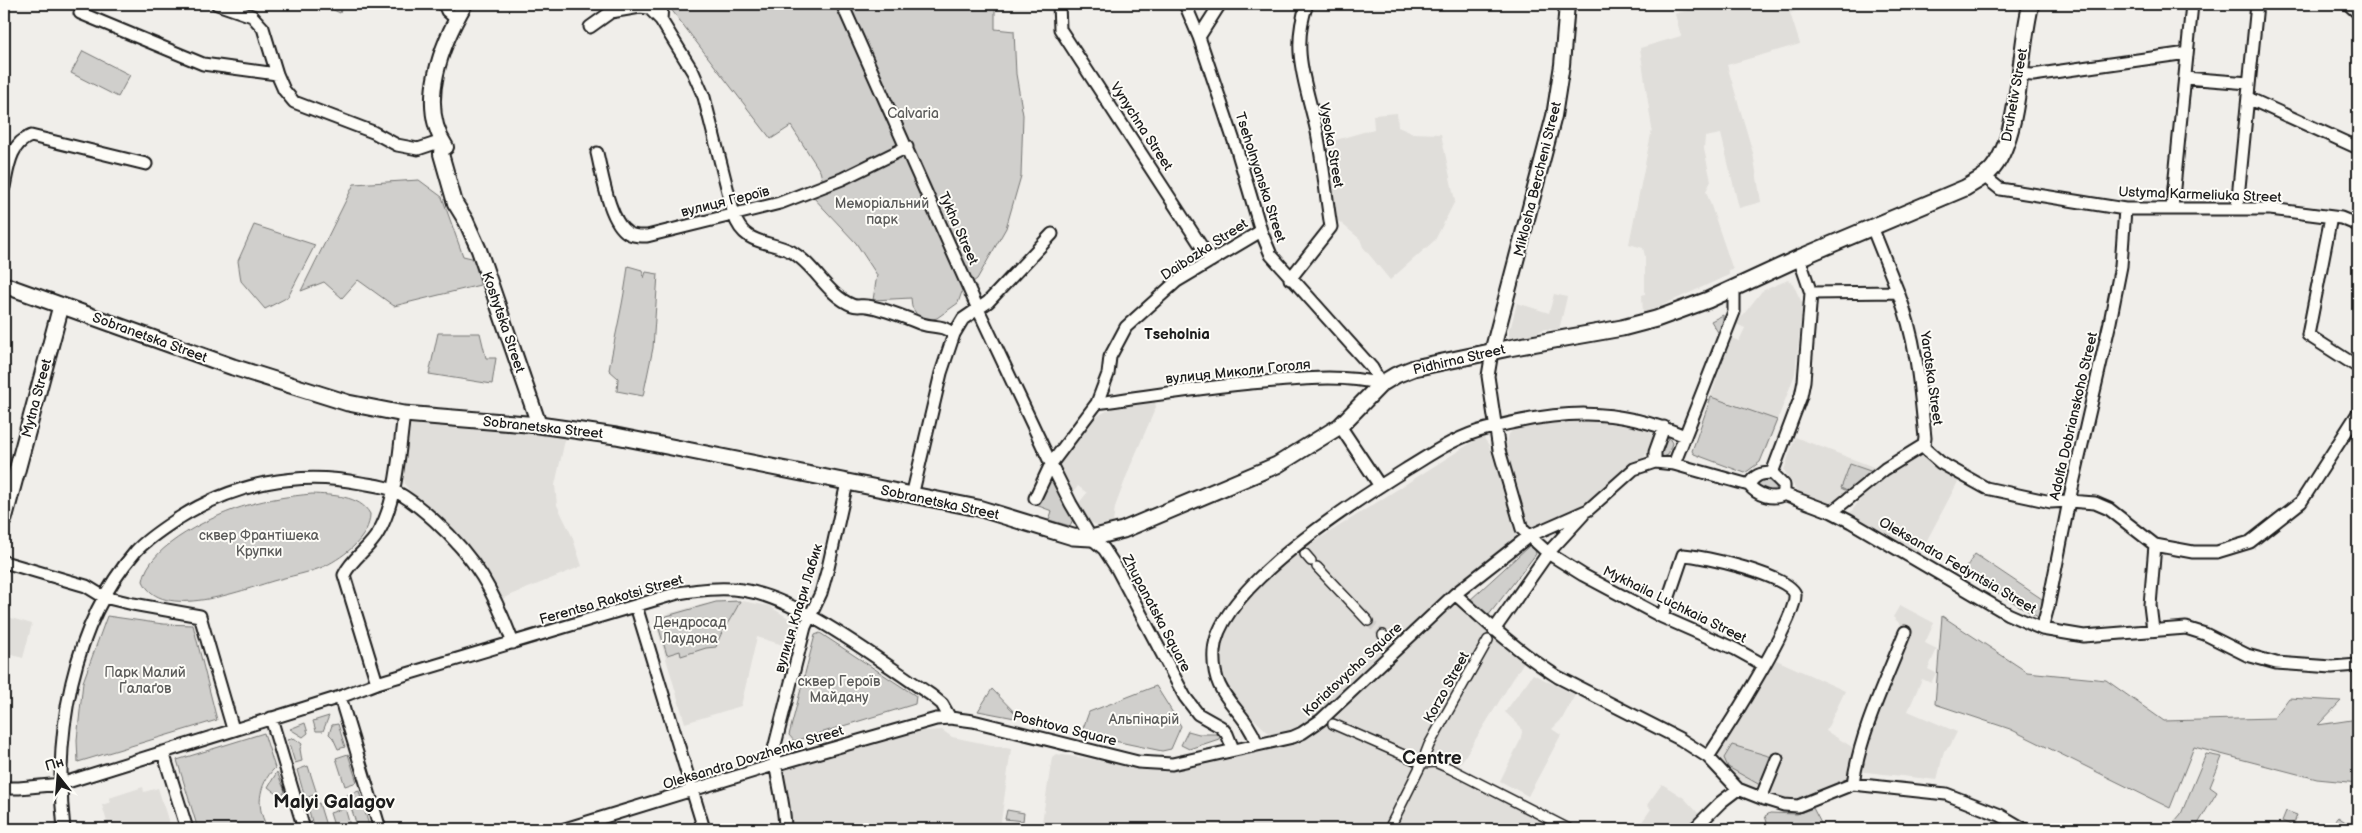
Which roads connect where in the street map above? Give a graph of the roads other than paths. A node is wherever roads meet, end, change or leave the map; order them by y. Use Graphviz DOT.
graph roads {
  1 [pos="217,4"];
  2 [pos="444,4"];
  3 [pos="465,4"];
  4 [pos="662,4"];
  5 [pos="842,4"];
  6 [pos="1059,4"];
  7 [pos="1185,4"];
  8 [pos="1220,4"];
  9 [pos="1306,4"];
  10 [pos="1567,4"];
  11 [pos="2030,4"];
  12 [pos="2192,4"];
  13 [pos="2257,4"];
  14 [pos="2348,4"];
  15 [pos="80,13"];
  16 [pos="2358,13"];
  17 [pos="456,19"];
  18 [pos="661,20"];
  19 [pos="590,27"];
  20 [pos="1199,37"];
  21 [pos="2187,52"];
  22 [pos="277,74"];
  23 [pos="2019,74"];
  24 [pos="2184,78"];
  25 [pos="2249,83"];
  26 [pos="2248,98"];
  27 [pos="442,141"];
  28 [pos="907,147"];
  29 [pos="2358,148"];
  30 [pos="597,152"];
  31 [pos="146,164"];
  32 [pos="1985,177"];
  33 [pos="4,187"];
  34 [pos="2172,208"];
  35 [pos="2237,208"];
  36 [pos="2125,209"];
  37 [pos="734,215"];
  38 [pos="2331,217"];
  39 [pos="2358,225"];
  40 [pos="1872,227"];
  41 [pos="1261,231"];
  42 [pos="1052,234"];
  43 [pos="1799,258"];
  44 [pos="1212,261"];
  45 [pos="1290,279"];
  46 [pos="4,285"];
  47 [pos="1734,287"];
  48 [pos="1898,292"];
  49 [pos="1811,293"];
  50 [pos="61,306"];
  51 [pos="978,309"];
  52 [pos="954,334"];
  53 [pos="1492,352"];
  54 [pos="2358,367"];
  55 [pos="1381,384"];
  56 [pos="1097,403"];
  57 [pos="2358,413"];
  58 [pos="404,414"];
  59 [pos="538,425"];
  60 [pos="1340,426"];
  61 [pos="1497,426"];
  62 [pos="1664,427"];
  63 [pos="1685,436"];
  64 [pos="1924,445"];
  65 [pos="1655,462"];
  66 [pos="1051,464"];
  67 [pos="1674,464"];
  68 [pos="1772,473"];
  69 [pos="848,483"];
  70 [pos="1748,485"];
  71 [pos="1380,486"];
  72 [pos="393,490"];
  73 [pos="1784,494"];
  74 [pos="912,496"];
  75 [pos="1035,498"];
  76 [pos="2069,500"];
  77 [pos="1588,510"];
  78 [pos="1832,512"];
  79 [pos="4,519"];
  80 [pos="1529,536"];
  81 [pos="1091,538"];
  82 [pos="2155,545"];
  83 [pos="1548,553"];
  84 [pos="1311,561"];
  85 [pos="4,562"];
  86 [pos="1455,594"];
  87 [pos="104,597"];
  88 [pos="636,606"];
  89 [pos="810,617"];
  90 [pos="1662,617"];
  91 [pos="1368,621"];
  92 [pos="2042,629"];
  93 [pos="1494,630"];
  94 [pos="2153,630"];
  95 [pos="1906,632"];
  96 [pos="1488,640"];
  97 [pos="513,643"];
  98 [pos="2358,664"];
  99 [pos="1764,665"];
  100 [pos="377,683"];
  101 [pos="340,697"];
  102 [pos="271,718"];
  103 [pos="950,718"];
  104 [pos="1333,724"];
  105 [pos="233,730"];
  106 [pos="1257,744"];
  107 [pos="1233,749"];
  108 [pos="163,752"];
  109 [pos="1708,756"];
  110 [pos="1777,759"];
  111 [pos="1422,763"];
  112 [pos="774,765"];
  113 [pos="61,784"];
  114 [pos="1853,784"];
  115 [pos="4,788"];
  116 [pos="1738,789"];
  117 [pos="692,791"];
  118 [pos="1761,798"];
  119 [pos="64,829"];
  120 [pos="187,829"];
  121 [pos="304,829"];
  122 [pos="380,829"];
  123 [pos="565,829"];
  124 [pos="704,829"];
  125 [pos="786,829"];
  126 [pos="1389,829"];
  127 [pos="1569,829"];
  128 [pos="1694,829"];
  129 [pos="2024,829"];
  1 -- 22 [label="street"];
  2 -- 17 [label="street"];
  3 -- 17 [label="street, Koshytska Street"];
  4 -- 18 [label="street"];
  5 -- 28 [label="street, Tykha Street"];
  6 -- 44 [label="street, Vynychna Street"];
  7 -- 20 [label="street, Tseholnyanska Street"];
  8 -- 20 [label="street"];
  9 -- 45 [label="street, Vysoka Street"];
  10 -- 53 [label="street, Miklosha Bercheni Street"];
  11 -- 23 [label="main road, Druhetiv Street"];
  12 -- 21 [label="street"];
  13 -- 25 [label="street"];
  14 -- 16 [label="street"];
  15 -- 22 [label="street"];
  17 -- 27 [label="street, Koshytska Street"];
  18 -- 19 [label="street"];
  18 -- 37 [label="street"];
  20 -- 41 [label="street, Tseholnyanska Street"];
  21 -- 23 [label="street"];
  21 -- 24 [label="street"];
  22 -- 27 [label="street"];
  23 -- 32 [label="main road, Druhetiv Street"];
  24 -- 25 [label="street"];
  24 -- 34 [label="street"];
  25 -- 26 [label="street"];
  26 -- 29 [label="street"];
  26 -- 35 [label="street"];
  27 -- 59 [label="street, Koshytska Street"];
  28 -- 37 [label="street, вулиця Героїв"];
  28 -- 51 [label="street, Tykha Street"];
  30 -- 37 [label="street, вулиця Героїв"];
  31 -- 33 [label="street"];
  32 -- 36 [label="street, Ustyma Karmeliuka Street"];
  32 -- 40 [label="main road, Druhetiv Street"];
  34 -- 35 [label="street, Ustyma Karmeliuka Street"];
  34 -- 36 [label="street, Ustyma Karmeliuka Street"];
  35 -- 38 [label="street, Ustyma Karmeliuka Street"];
  36 -- 76 [label="street, Adolfa Dobrianskoho Street"];
  37 -- 52 [label="street"];
  38 -- 39 [label="street, Ustyma Karmeliuka Street"];
  38 -- 54 [label="street"];
  40 -- 43 [label="main road, Druhetiv Street"];
  40 -- 48 [label="street, Yarotska Street"];
  41 -- 44 [label="street, Daibozka Street"];
  41 -- 45 [label="street, Tseholnyanska Street"];
  42 -- 51 [label="street"];
  43 -- 47 [label="main road, Pidhirna Street"];
  43 -- 49 [label="street"];
  44 -- 56 [label="street, Daibozka Street"];
  45 -- 55 [label="street, Tseholnyanska Street"];
  46 -- 50 [label="main road, Sobranetska Street"];
  47 -- 53 [label="main road, Pidhirna Street"];
  47 -- 63 [label="street"];
  48 -- 49 [label="street"];
  48 -- 64 [label="street, Yarotska Street"];
  49 -- 68 [label="street"];
  50 -- 58 [label="main road, Sobranetska Street"];
  50 -- 79 [label="main road, Mytna Street"];
  51 -- 52 [label="street"];
  51 -- 66 [label="street, Tykha Street"];
  52 -- 74 [label="street"];
  53 -- 55 [label="main road, Pidhirna Street"];
  53 -- 61 [label="street"];
  55 -- 56 [label="street, вулиця Миколи Гоголя"];
  55 -- 60 [label="main road, Pidhirna Street"];
  56 -- 66 [label="street, Daibozka Street"];
  57 -- 82 [label="street"];
  58 -- 59 [label="main road, Sobranetska Street"];
  58 -- 72 [label="street"];
  59 -- 69 [label="main road, Sobranetska Street"];
  60 -- 71 [label="street"];
  60 -- 81 [label="main road, Pidhirna Street"];
  61 -- 62 [label="street"];
  61 -- 71 [label="street"];
  61 -- 80 [label="street"];
  62 -- 63 [label="street"];
  62 -- 65 [label="street"];
  63 -- 67 [label="street"];
  64 -- 76 [label="street"];
  64 -- 78 [label="street, Yarotska Street"];
  65 -- 67 [label="street"];
  65 -- 77 [label="street, Koriatovycha Square"];
  66 -- 75 [label="street"];
  66 -- 81 [label="street, Zhupanatska Square"];
  67 -- 70 [label="street"];
  68 -- 70 [label="street"];
  68 -- 73 [label="street"];
  69 -- 74 [label="main road, Sobranetska Street"];
  69 -- 89 [label="street, вулиця Клари Лабик"];
  70 -- 73 [label="street"];
  71 -- 106 [label="street"];
  72 -- 87 [label="street"];
  72 -- 97 [label="street"];
  72 -- 100 [label="street"];
  73 -- 78 [label="street, Oleksandra Fedyntsia Street"];
  74 -- 81 [label="main road, Sobranetska Street"];
  76 -- 82 [label="street"];
  76 -- 92 [label="street, Adolfa Dobrianskoho Street"];
  77 -- 80 [label="street, Koriatovycha Square"];
  77 -- 83 [label="street, Koriatovycha Square"];
  78 -- 92 [label="street, Oleksandra Fedyntsia Street"];
  80 -- 83 [label="street"];
  80 -- 86 [label="street, Koriatovycha Square"];
  81 -- 107 [label="street, Zhupanatska Square"];
  82 -- 94 [label="street"];
  83 -- 90 [label="street, Mykhaila Luchkaia Street"];
  83 -- 93 [label="street, Koriatovycha Square"];
  84 -- 91 [label="street"];
  85 -- 87 [label="street"];
  86 -- 93 [label="street"];
  86 -- 106 [label="street, Koriatovycha Square"];
  87 -- 105 [label="street"];
  87 -- 113 [label="street"];
  88 -- 89 [label="street, Ferentsa Rakotsi Street"];
  88 -- 97 [label="street, Ferentsa Rakotsi Street"];
  88 -- 117 [label="street"];
  89 -- 103 [label="street, Ferentsa Rakotsi Street"];
  89 -- 112 [label="street, вулиця Клари Лабик"];
  90 -- 99 [label="street, Mykhaila Luchkaia Street"];
  90 -- 99 [label="street"];
  92 -- 94 [label="street, Oleksandra Fedyntsia Street"];
  93 -- 109 [label="street"];
  94 -- 98 [label="street, Oleksandra Fedyntsia Street"];
  95 -- 114 [label="street"];
  96 -- 111 [label="street, Korzo Street"];
  97 -- 100 [label="street, Ferentsa Rakotsi Street"];
  99 -- 109 [label="street"];
  100 -- 101 [label="street, Ferentsa Rakotsi Street"];
  101 -- 102 [label="street, Ferentsa Rakotsi Street"];
  101 -- 122 [label="street"];
  102 -- 105 [label="street, Ferentsa Rakotsi Street"];
  102 -- 121 [label="street"];
  103 -- 107 [label="street, Poshtova Square"];
  103 -- 112 [label="street, Oleksandra Dovzhenka Street"];
  104 -- 111 [label="street"];
  105 -- 108 [label="street, Ferentsa Rakotsi Street"];
  106 -- 107 [label="street"];
  108 -- 113 [label="street, Ferentsa Rakotsi Street"];
  108 -- 120 [label="street"];
  109 -- 116 [label="street"];
  110 -- 118 [label="street"];
  111 -- 126 [label="street, Korzo Street"];
  111 -- 127 [label="street"];
  112 -- 117 [label="street, Oleksandra Dovzhenka Street"];
  112 -- 125 [label="street, вулиця Клари Лабик"];
  113 -- 115 [label="street, Ferentsa Rakotsi Street"];
  113 -- 119 [label="street"];
  114 -- 118 [label="street"];
  114 -- 129 [label="street"];
  116 -- 118 [label="street"];
  116 -- 128 [label="street"];
  117 -- 123 [label="street, Oleksandra Dovzhenka Street"];
  117 -- 124 [label="street"];
}
